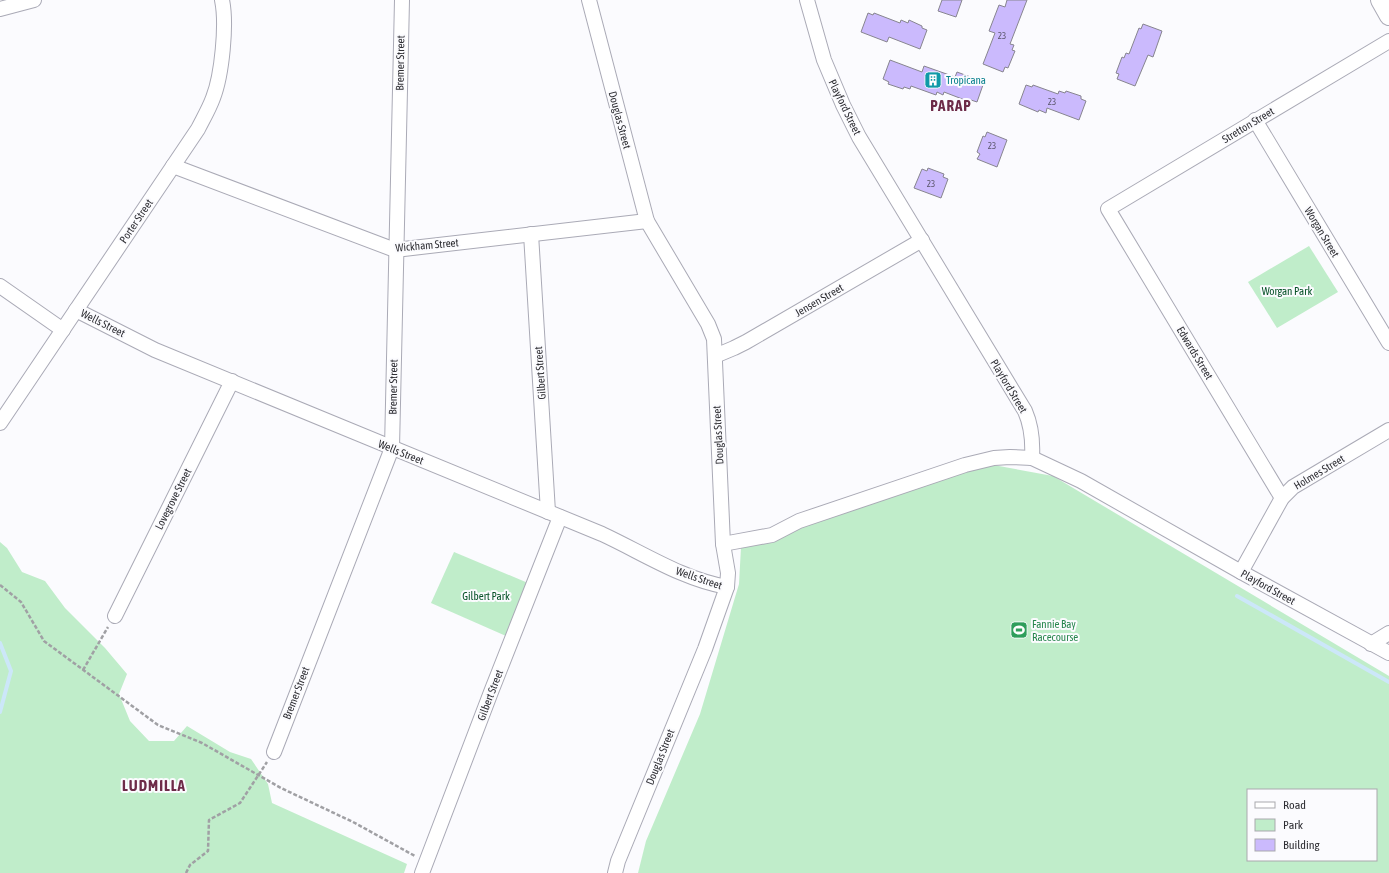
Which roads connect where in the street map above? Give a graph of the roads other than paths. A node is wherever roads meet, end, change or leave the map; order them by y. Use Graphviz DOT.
graph roads {
  1 [pos="34,0"];
  2 [pos="222,0"];
  3 [pos="402,0"];
  4 [pos="589,0"];
  5 [pos="808,0"];
  6 [pos="1380,0"];
  7 [pos="0,9"];
  8 [pos="1389,16"];
  9 [pos="1389,41"];
  10 [pos="1255,120"];
  11 [pos="173,166"];
  12 [pos="1108,209"];
  13 [pos="647,221"];
  14 [pos="532,234"];
  15 [pos="922,240"];
  16 [pos="395,250"];
  17 [pos="0,286"];
  18 [pos="76,310"];
  19 [pos="63,330"];
  20 [pos="1389,343"];
  21 [pos="714,356"];
  22 [pos="232,381"];
  23 [pos="0,423"];
  24 [pos="1389,430"];
  25 [pos="392,448"];
  26 [pos="1032,458"];
  27 [pos="1282,498"];
  28 [pos="554,514"];
  29 [pos="723,544"];
  30 [pos="1241,572"];
  31 [pos="727,587"];
  32 [pos="114,616"];
  33 [pos="1389,632"];
  34 [pos="1371,644"];
  35 [pos="1389,654"];
  36 [pos="274,752"];
  37 [pos="424,867"];
  38 [pos="615,873"];
  1 -- 7 [label="street"];
  2 -- 11 [label="street, Porter Street"];
  3 -- 16 [label="street, Bremer Street"];
  4 -- 13 [label="street, Douglas Street"];
  5 -- 15 [label="street, Playford Street"];
  6 -- 8 [label="street"];
  9 -- 10 [label="street, Stretton Street"];
  10 -- 12 [label="street, Stretton Street"];
  10 -- 20 [label="street, Worgan Street"];
  11 -- 16 [label="street, Wickham Street"];
  11 -- 18 [label="street, Porter Street"];
  12 -- 27 [label="street, Edwards Street"];
  13 -- 14 [label="street, Wickham Street"];
  13 -- 21 [label="street, Douglas Street"];
  14 -- 16 [label="street, Wickham Street"];
  14 -- 28 [label="street, Gilbert Street"];
  15 -- 21 [label="street, Jensen Street"];
  15 -- 26 [label="street, Playford Street"];
  16 -- 25 [label="street, Bremer Street"];
  17 -- 19 [label="street"];
  18 -- 19 [label="street, Porter Street"];
  18 -- 22 [label="street, Wells Street"];
  19 -- 23 [label="street, Porter Street"];
  21 -- 29 [label="street, Douglas Street"];
  22 -- 25 [label="street, Wells Street"];
  22 -- 32 [label="street, Lovegrove Street"];
  24 -- 27 [label="street, Holmes Street"];
  25 -- 28 [label="street, Wells Street"];
  25 -- 36 [label="street, Bremer Street"];
  26 -- 29 [label="street"];
  26 -- 30 [label="street, Playford Street"];
  27 -- 30 [label="street, Holmes Street"];
  28 -- 31 [label="street, Wells Street"];
  28 -- 37 [label="street, Gilbert Street"];
  29 -- 31 [label="street, Douglas Street"];
  30 -- 34 [label="street, Playford Street"];
  31 -- 38 [label="street, Douglas Street"];
  33 -- 34 [label="street"];
  34 -- 35 [label="street, Playford Street"];
}
